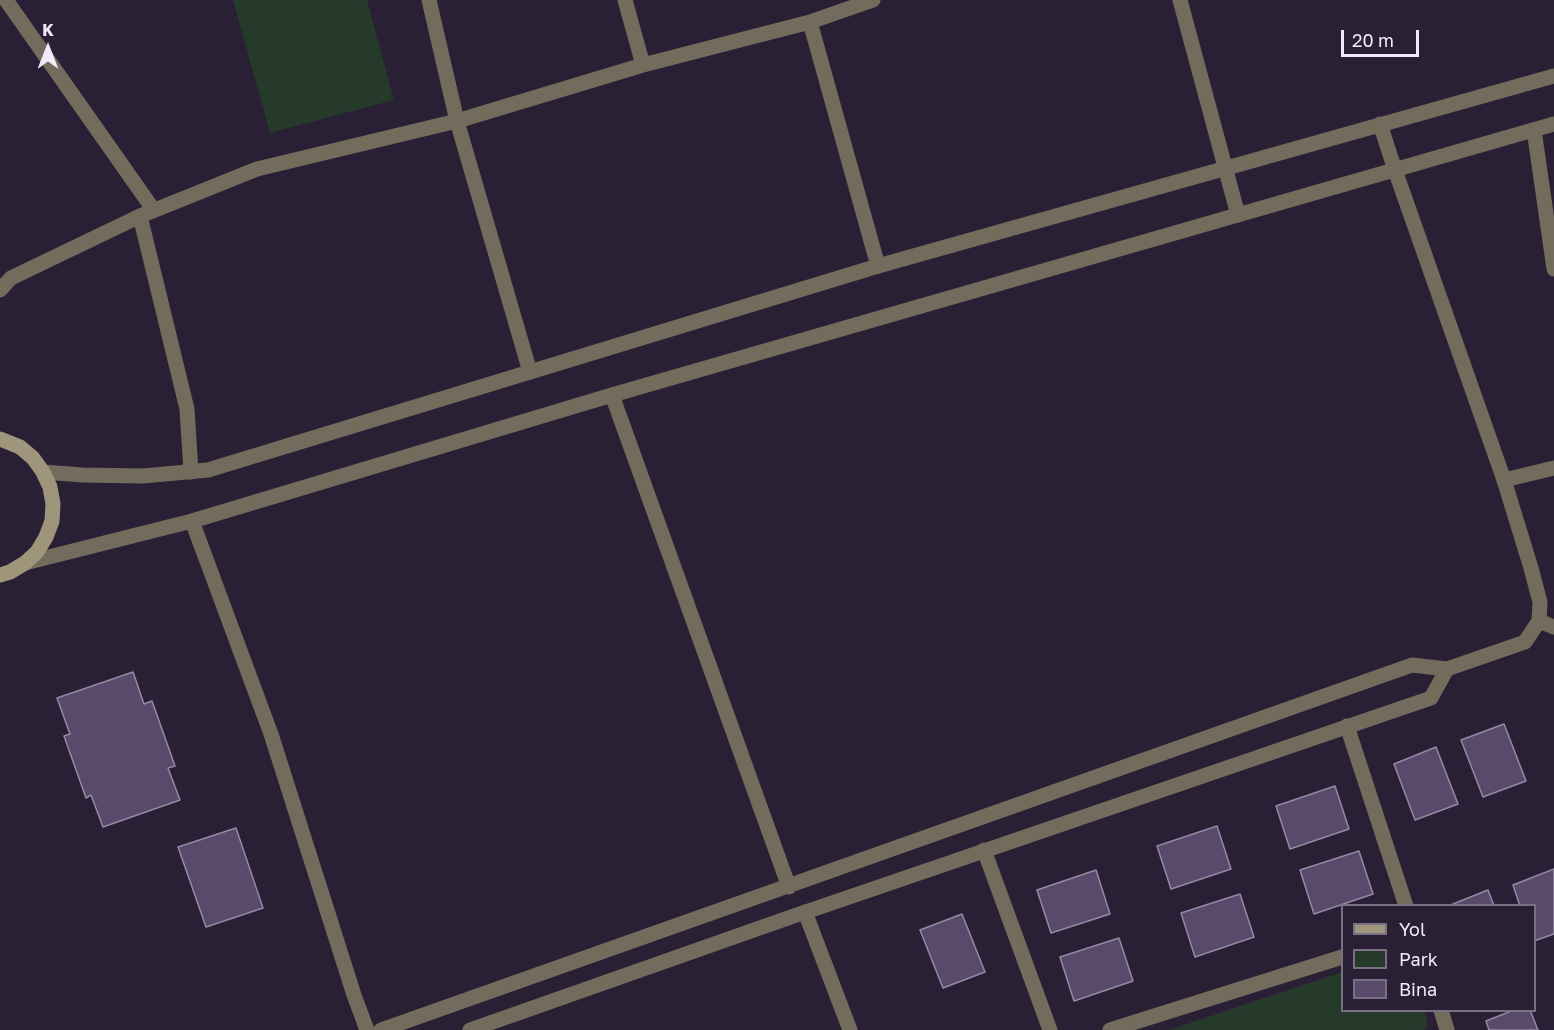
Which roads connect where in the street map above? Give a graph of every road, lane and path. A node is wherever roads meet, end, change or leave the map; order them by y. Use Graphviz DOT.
graph roads {
  1 [pos="429,0"];
  2 [pos="625,0"];
  3 [pos="873,0"];
  4 [pos="1180,0"];
  5 [pos="14,3"];
  6 [pos="810,22"];
  7 [pos="643,65"];
  8 [pos="1554,76"];
  9 [pos="457,122"];
  10 [pos="1380,124"];
  11 [pos="1554,124"];
  12 [pos="1534,130"];
  13 [pos="1225,168"];
  14 [pos="1395,170"];
  15 [pos="147,213"];
  16 [pos="1238,215"];
  17 [pos="878,266"];
  18 [pos="1554,269"];
  19 [pos="0,290"];
  20 [pos="530,372"];
  21 [pos="612,395"];
  22 [pos="2,438"];
  23 [pos="1554,468"];
  24 [pos="43,472"];
  25 [pos="191,472"];
  26 [pos="1504,480"];
  27 [pos="192,521"];
  28 [pos="25,564"];
  29 [pos="0,575"];
  30 [pos="1539,621"];
  31 [pos="1554,627"];
  32 [pos="1447,669"];
  33 [pos="1347,726"];
  34 [pos="984,850"];
  35 [pos="789,886"];
  36 [pos="1405,904"];
  37 [pos="805,912"];
  38 [pos="1341,957"];
  39 [pos="1441,1012"];
  40 [pos="367,1030"];
  41 [pos="381,1030"];
  42 [pos="470,1030"];
  43 [pos="850,1030"];
  44 [pos="1050,1030"];
  45 [pos="1110,1030"];
  46 [pos="1447,1030"];
  1 -- 9 [label="street"];
  2 -- 7 [label="street"];
  3 -- 6 [label="street"];
  4 -- 13 [label="street"];
  5 -- 15 [label="street"];
  6 -- 7 [label="street"];
  6 -- 17 [label="street"];
  7 -- 9 [label="street"];
  8 -- 10 [label="street"];
  9 -- 15 [label="street"];
  9 -- 20 [label="street"];
  10 -- 13 [label="street"];
  10 -- 14 [label="street"];
  11 -- 12 [label="street"];
  12 -- 14 [label="street"];
  12 -- 18 [label="street"];
  13 -- 16 [label="street"];
  13 -- 17 [label="street"];
  14 -- 16 [label="street"];
  14 -- 26 [label="street"];
  15 -- 19 [label="street"];
  15 -- 25 [label="street"];
  16 -- 21 [label="street"];
  17 -- 20 [label="street"];
  20 -- 25 [label="street"];
  21 -- 27 [label="street"];
  21 -- 35 [label="street"];
  22 -- 24 [label="main road"];
  23 -- 26 [label="street"];
  24 -- 25 [label="street"];
  24 -- 28 [label="main road"];
  26 -- 30 [label="street"];
  27 -- 28 [label="street"];
  27 -- 40 [label="street"];
  28 -- 29 [label="main road"];
  30 -- 31 [label="street"];
  30 -- 32 [label="street"];
  32 -- 33 [label="street"];
  32 -- 35 [label="street"];
  33 -- 34 [label="street"];
  33 -- 36 [label="street"];
  34 -- 37 [label="street"];
  34 -- 44 [label="street"];
  35 -- 41 [label="street"];
  37 -- 42 [label="street"];
  37 -- 43 [label="street"];
  38 -- 45 [label="street"];
  39 -- 46 [label="street"];
}
